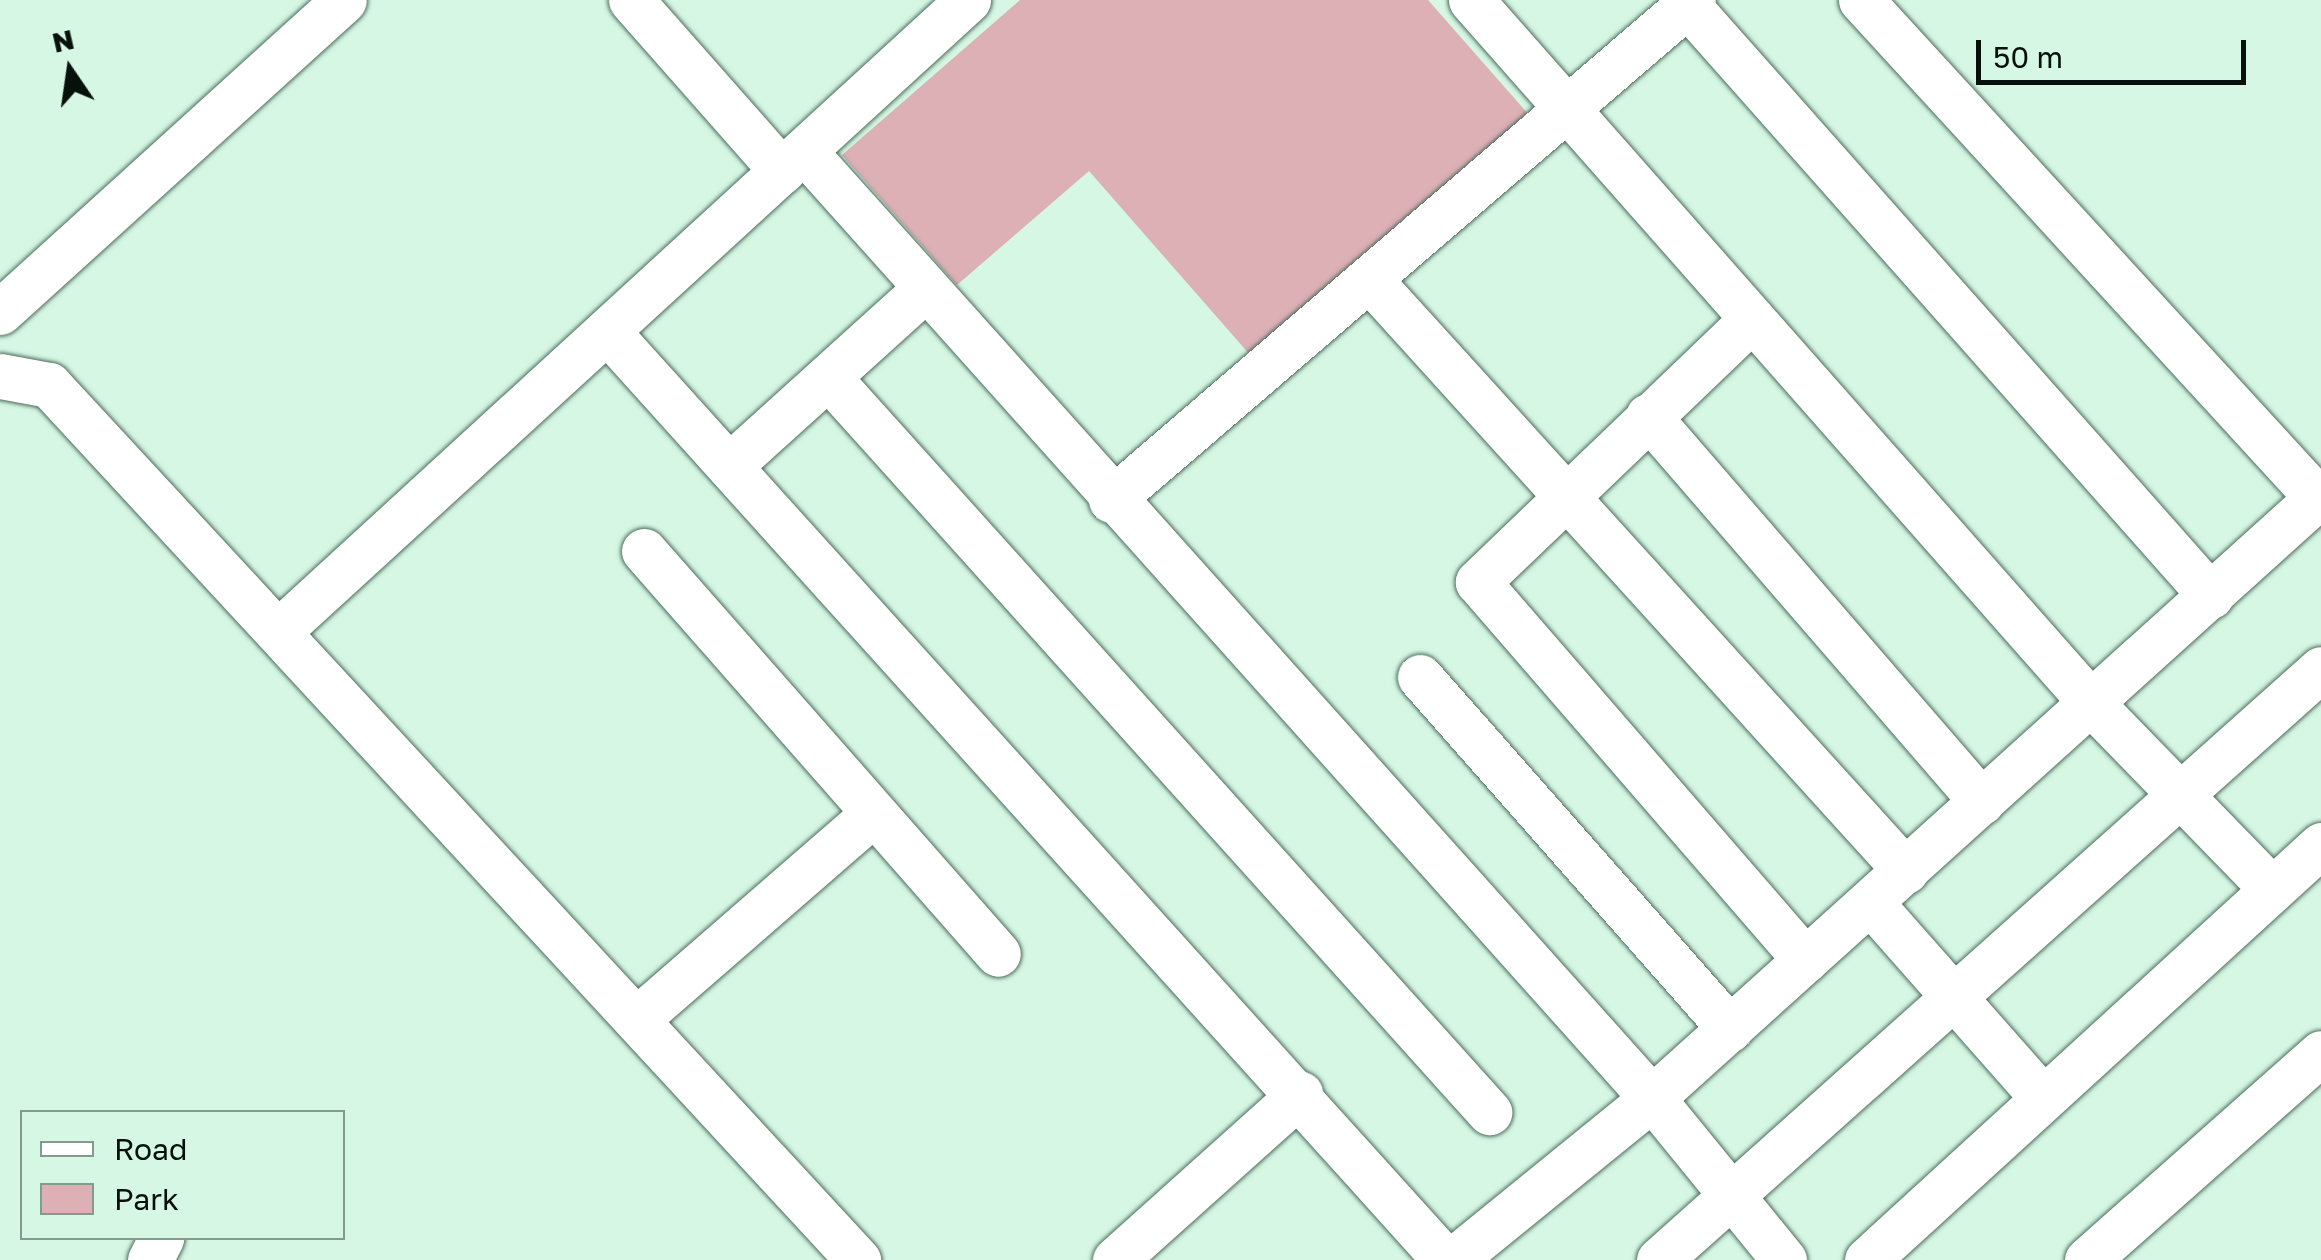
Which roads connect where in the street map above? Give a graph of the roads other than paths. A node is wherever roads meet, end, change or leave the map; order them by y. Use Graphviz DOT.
graph roads {
  1 [pos="631,0"];
  2 [pos="968,0"];
  3 [pos="1470,0"];
  4 [pos="1861,0"];
  5 [pos="336,2"];
  6 [pos="1688,2"];
  7 [pos="1567,110"];
  8 [pos="793,161"];
  9 [pos="1369,279"];
  10 [pos="925,289"];
  11 [pos="0,312"];
  12 [pos="1752,319"];
  13 [pos="607,331"];
  14 [pos="0,376"];
  15 [pos="828,377"];
  16 [pos="1648,416"];
  17 [pos="729,466"];
  18 [pos="1111,500"];
  19 [pos="1562,500"];
  20 [pos="2319,500"];
  21 [pos="644,550"];
  22 [pos="2211,596"];
  23 [pos="280,630"];
  24 [pos="2321,669"];
  25 [pos="1420,677"];
  26 [pos="2092,704"];
  27 [pos="2181,796"];
  28 [pos="1982,802"];
  29 [pos="872,815"];
  30 [pos="2321,846"];
  31 [pos="1906,871"];
  32 [pos="2272,889"];
  33 [pos="1870,902"];
  34 [pos="998,954"];
  35 [pos="1806,960"];
  36 [pos="1955,1004"];
  37 [pos="637,1018"];
  38 [pos="1730,1028"];
  39 [pos="2321,1053"];
  40 [pos="1300,1094"];
  41 [pos="1652,1098"];
  42 [pos="2043,1098"];
  43 [pos="1489,1112"];
  44 [pos="1732,1196"];
  45 [pos="858,1260"];
  46 [pos="1115,1260"];
  47 [pos="1444,1260"];
  48 [pos="1453,1260"];
  49 [pos="1659,1260"];
  50 [pos="1784,1260"];
  51 [pos="1867,1260"];
  52 [pos="2087,1260"];
  1 -- 8 [label="lane"];
  2 -- 8 [label="lane"];
  3 -- 7 [label="lane"];
  4 -- 20 [label="lane"];
  5 -- 11 [label="lane"];
  6 -- 7 [label="lane"];
  6 -- 22 [label="lane"];
  7 -- 9 [label="lane"];
  7 -- 12 [label="lane"];
  8 -- 10 [label="lane"];
  8 -- 13 [label="lane"];
  9 -- 18 [label="lane"];
  9 -- 19 [label="lane"];
  10 -- 15 [label="lane"];
  10 -- 18 [label="lane"];
  12 -- 16 [label="lane"];
  12 -- 26 [label="lane"];
  13 -- 17 [label="lane"];
  13 -- 23 [label="lane"];
  14 -- 23 [label="lane"];
  15 -- 17 [label="lane"];
  15 -- 43 [label="lane"];
  16 -- 19 [label="lane"];
  16 -- 28 [label="lane"];
  17 -- 40 [label="lane"];
  18 -- 41 [label="lane"];
  19 -- 31 [label="lane"];
  19 -- 35 [label="lane"];
  20 -- 22 [label="lane"];
  21 -- 29 [label="lane"];
  22 -- 26 [label="lane"];
  23 -- 37 [label="lane"];
  24 -- 27 [label="lane"];
  25 -- 38 [label="lane"];
  26 -- 27 [label="lane"];
  26 -- 28 [label="lane"];
  27 -- 32 [label="lane"];
  27 -- 36 [label="lane"];
  28 -- 31 [label="lane"];
  29 -- 34 [label="lane"];
  29 -- 37 [label="lane"];
  30 -- 32 [label="lane"];
  31 -- 33 [label="lane"];
  32 -- 42 [label="lane"];
  33 -- 35 [label="lane"];
  33 -- 36 [label="lane"];
  35 -- 38 [label="lane"];
  36 -- 42 [label="lane"];
  36 -- 44 [label="lane"];
  37 -- 45 [label="lane"];
  38 -- 41 [label="lane"];
  39 -- 52 [label="lane"];
  40 -- 46 [label="lane"];
  40 -- 47 [label="lane"];
  41 -- 44 [label="lane"];
  41 -- 48 [label="lane"];
  42 -- 51 [label="lane"];
  44 -- 49 [label="lane"];
  44 -- 50 [label="lane"];
}
